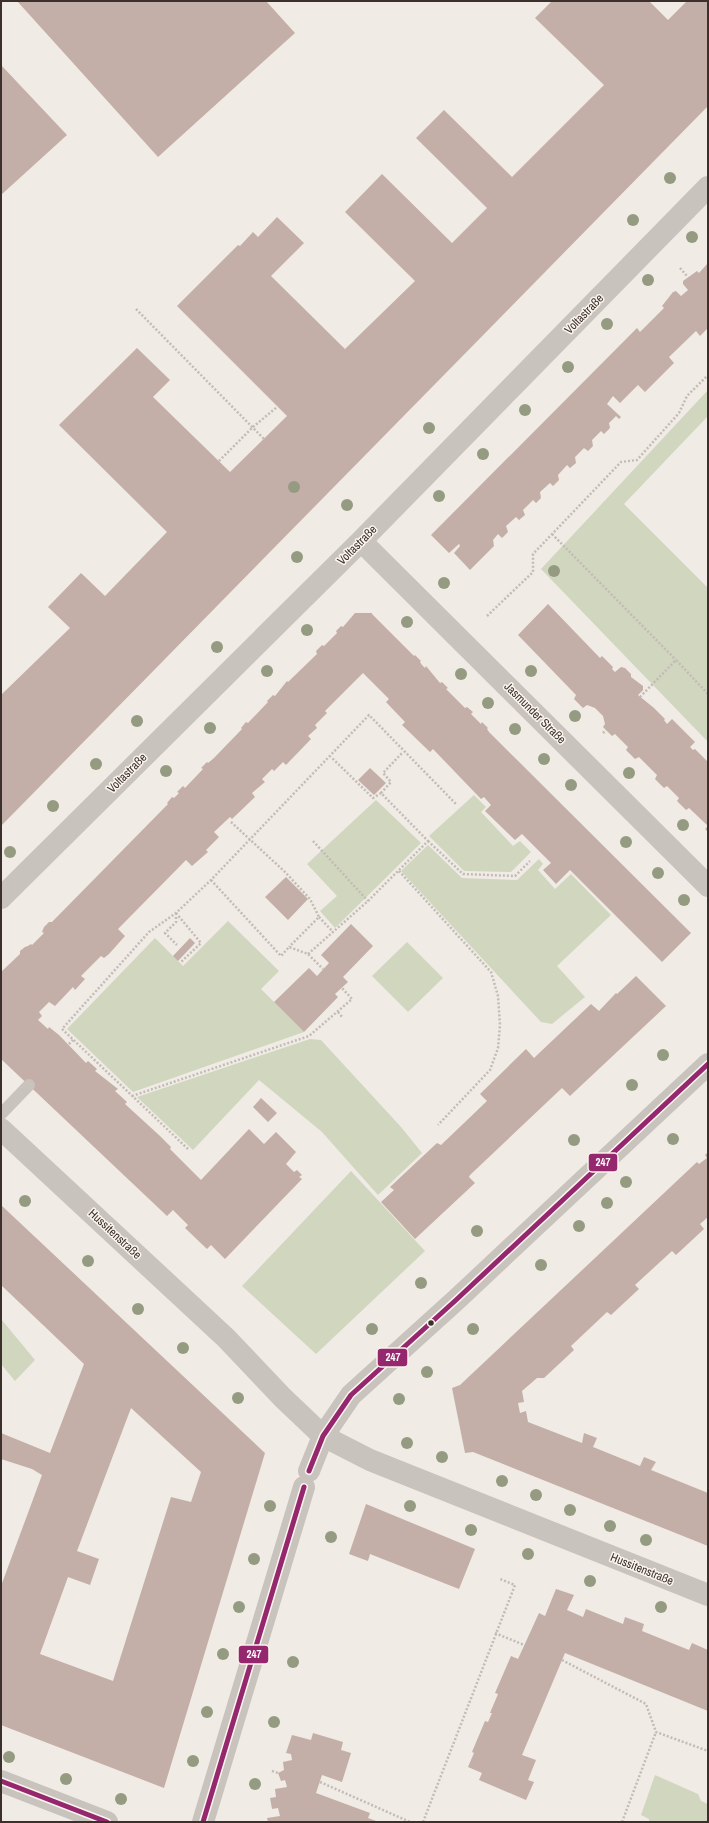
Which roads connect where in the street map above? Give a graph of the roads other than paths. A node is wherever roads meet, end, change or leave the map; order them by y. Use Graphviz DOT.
graph roads {
  1 [pos="708,187"];
  2 [pos="361,541"];
  3 [pos="708,886"];
  4 [pos="1,898"];
  5 [pos="708,1064"];
  6 [pos="29,1085"];
  7 [pos="1,1114"];
  8 [pos="1,1129"];
  9 [pos="323,1436"];
  10 [pos="708,1595"];
  11 [pos="1,1781"];
  12 [pos="107,1822"];
  13 [pos="203,1822"];
  1 -- 2 [label="street, Voltastraße"];
  2 -- 3 [label="street, Jasmunder Straße"];
  2 -- 4 [label="street, Voltastraße"];
  5 -- 9 [label="street"];
  6 -- 7 [label="lane"];
  8 -- 9 [label="street, Hussitenstraße"];
  9 -- 10 [label="street, Hussitenstraße"];
  9 -- 13 [label="street"];
  11 -- 12 [label="street"];
}
